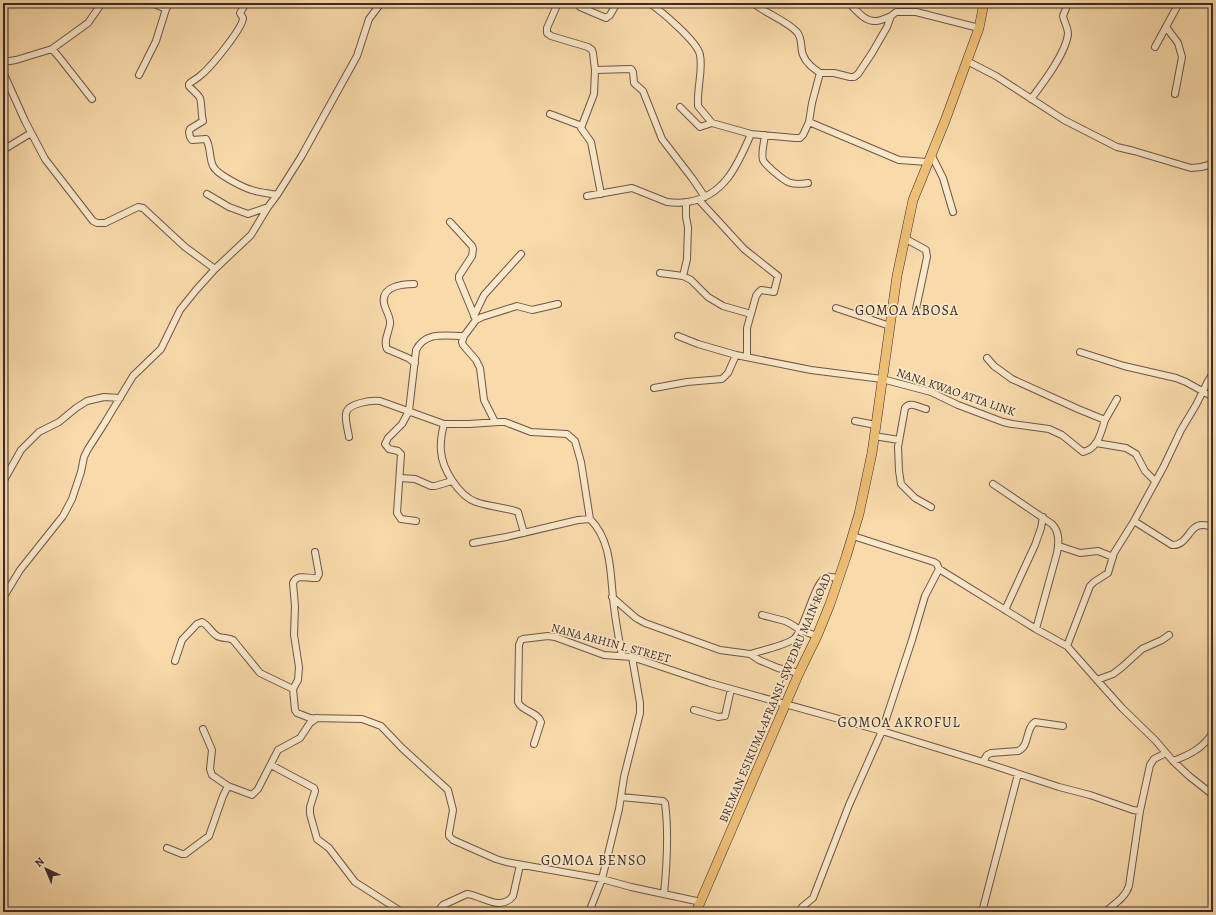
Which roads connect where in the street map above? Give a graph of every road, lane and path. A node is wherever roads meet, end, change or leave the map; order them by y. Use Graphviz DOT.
graph roads {
  1 [pos="102,3"];
  2 [pos="152,3"];
  3 [pos="170,3"];
  4 [pos="246,3"];
  5 [pos="382,3"];
  6 [pos="558,3"];
  7 [pos="576,3"];
  8 [pos="617,3"];
  9 [pos="649,3"];
  10 [pos="753,3"];
  11 [pos="849,3"];
  12 [pos="984,3"];
  13 [pos="1068,3"];
  14 [pos="1179,3"];
  15 [pos="166,9"];
  16 [pos="891,16"];
  17 [pos="1166,27"];
  18 [pos="979,28"];
  19 [pos="1155,47"];
  20 [pos="52,49"];
  21 [pos="967,61"];
  22 [pos="3,62"];
  23 [pos="594,70"];
  24 [pos="3,72"];
  25 [pos="820,73"];
  26 [pos="139,75"];
  27 [pos="1175,94"];
  28 [pos="92,99"];
  29 [pos="1031,99"];
  30 [pos="680,107"];
  31 [pos="550,114"];
  32 [pos="809,122"];
  33 [pos="712,123"];
  34 [pos="582,126"];
  35 [pos="31,133"];
  36 [pos="751,134"];
  37 [pos="765,135"];
  38 [pos="3,150"];
  39 [pos="929,158"];
  40 [pos="1213,164"];
  41 [pos="808,183"];
  42 [pos="207,194"];
  43 [pos="601,194"];
  44 [pos="277,195"];
  45 [pos="587,196"];
  46 [pos="702,199"];
  47 [pos="686,202"];
  48 [pos="268,207"];
  49 [pos="953,212"];
  50 [pos="450,222"];
  51 [pos="906,239"];
  52 [pos="521,254"];
  53 [pos="215,269"];
  54 [pos="660,273"];
  55 [pos="683,276"];
  56 [pos="414,284"];
  57 [pos="558,304"];
  58 [pos="836,308"];
  59 [pos="916,309"];
  60 [pos="751,314"];
  61 [pos="475,318"];
  62 [pos="890,326"];
  63 [pos="464,336"];
  64 [pos="678,336"];
  65 [pos="1080,352"];
  66 [pos="736,355"];
  67 [pos="747,357"];
  68 [pos="987,358"];
  69 [pos="415,363"];
  70 [pos="1213,373"];
  71 [pos="882,379"];
  72 [pos="654,388"];
  73 [pos="1203,391"];
  74 [pos="1213,397"];
  75 [pos="120,398"];
  76 [pos="1117,399"];
  77 [pos="926,409"];
  78 [pos="409,411"];
  79 [pos="1105,420"];
  80 [pos="854,421"];
  81 [pos="495,422"];
  82 [pos="444,424"];
  83 [pos="876,425"];
  84 [pos="874,436"];
  85 [pos="349,437"];
  86 [pos="899,440"];
  87 [pos="1096,443"];
  88 [pos="400,478"];
  89 [pos="452,481"];
  90 [pos="1155,481"];
  91 [pos="3,482"];
  92 [pos="993,484"];
  93 [pos="931,507"];
  94 [pos="1043,517"];
  95 [pos="590,519"];
  96 [pos="416,521"];
  97 [pos="1134,521"];
  98 [pos="1213,527"];
  99 [pos="524,533"];
  100 [pos="853,536"];
  101 [pos="473,543"];
  102 [pos="1059,546"];
  103 [pos="315,552"];
  104 [pos="1113,557"];
  105 [pos="939,569"];
  106 [pos="839,579"];
  107 [pos="612,597"];
  108 [pos="3,598"];
  109 [pos="1005,610"];
  110 [pos="762,615"];
  111 [pos="1036,629"];
  112 [pos="800,630"];
  113 [pos="1169,635"];
  114 [pos="817,636"];
  115 [pos="1067,646"];
  116 [pos="750,654"];
  117 [pos="622,656"];
  118 [pos="632,657"];
  119 [pos="175,661"];
  120 [pos="799,673"];
  121 [pos="1097,680"];
  122 [pos="294,689"];
  123 [pos="731,689"];
  124 [pos="1213,697"];
  125 [pos="785,704"];
  126 [pos="1213,704"];
  127 [pos="694,710"];
  128 [pos="317,718"];
  129 [pos="1063,726"];
  130 [pos="203,729"];
  131 [pos="882,731"];
  132 [pos="1213,732"];
  133 [pos="534,744"];
  134 [pos="1166,753"];
  135 [pos="1173,761"];
  136 [pos="983,762"];
  137 [pos="271,765"];
  138 [pos="1018,774"];
  139 [pos="228,786"];
  140 [pos="1213,795"];
  141 [pos="621,797"];
  142 [pos="1140,811"];
  143 [pos="167,848"];
  144 [pos="520,865"];
  145 [pos="602,879"];
  146 [pos="664,894"];
  147 [pos="701,902"];
  148 [pos="402,912"];
  149 [pos="437,912"];
  150 [pos="588,912"];
  151 [pos="696,912"];
  152 [pos="801,912"];
  153 [pos="982,912"];
  154 [pos="1105,912"];
  1 -- 20 [label="street"];
  2 -- 15 [label="street"];
  3 -- 15 [label="street"];
  4 -- 44 [label="street"];
  5 -- 44 [label="street"];
  6 -- 23 [label="street"];
  7 -- 8 [label="street"];
  9 -- 33 [label="street"];
  10 -- 25 [label="street"];
  11 -- 16 [label="street"];
  12 -- 18 [label="main road, BREMAN ESIKUMA-AFRANSI-SWEDRU MAIN ROAD"];
  13 -- 29 [label="street"];
  14 -- 17 [label="street"];
  15 -- 26 [label="street"];
  16 -- 18 [label="street"];
  16 -- 25 [label="street"];
  17 -- 19 [label="street"];
  17 -- 27 [label="street"];
  18 -- 21 [label="main road, BREMAN ESIKUMA-AFRANSI-SWEDRU MAIN ROAD"];
  20 -- 22 [label="street"];
  20 -- 28 [label="street"];
  21 -- 29 [label="street"];
  21 -- 39 [label="main road, BREMAN ESIKUMA-AFRANSI-SWEDRU MAIN ROAD"];
  23 -- 34 [label="street"];
  23 -- 46 [label="street"];
  24 -- 35 [label="street"];
  25 -- 32 [label="street"];
  29 -- 40 [label="street"];
  30 -- 33 [label="street"];
  31 -- 34 [label="street"];
  32 -- 37 [label="street"];
  32 -- 39 [label="street"];
  33 -- 36 [label="street"];
  34 -- 43 [label="street"];
  35 -- 38 [label="street"];
  35 -- 53 [label="street"];
  36 -- 37 [label="street"];
  36 -- 46 [label="street"];
  37 -- 41 [label="street"];
  39 -- 49 [label="street"];
  39 -- 51 [label="main road, BREMAN ESIKUMA-AFRANSI-SWEDRU MAIN ROAD"];
  42 -- 48 [label="street"];
  43 -- 45 [label="street"];
  43 -- 47 [label="street"];
  44 -- 48 [label="street"];
  46 -- 47 [label="street"];
  46 -- 60 [label="street"];
  47 -- 55 [label="street"];
  48 -- 53 [label="street"];
  50 -- 61 [label="street"];
  51 -- 59 [label="street"];
  51 -- 62 [label="main road, BREMAN ESIKUMA-AFRANSI-SWEDRU MAIN ROAD"];
  52 -- 61 [label="street"];
  53 -- 75 [label="street"];
  54 -- 55 [label="street"];
  55 -- 60 [label="street"];
  56 -- 69 [label="street"];
  57 -- 61 [label="street"];
  58 -- 62 [label="street"];
  60 -- 67 [label="street"];
  61 -- 63 [label="street"];
  62 -- 71 [label="main road, BREMAN ESIKUMA-AFRANSI-SWEDRU MAIN ROAD"];
  63 -- 69 [label="street"];
  63 -- 81 [label="street"];
  64 -- 66 [label="street, NANA KWAO ATTA LINK"];
  65 -- 73 [label="street"];
  66 -- 67 [label="street, NANA KWAO ATTA LINK"];
  66 -- 72 [label="street"];
  67 -- 71 [label="street, NANA KWAO ATTA LINK"];
  68 -- 79 [label="street"];
  69 -- 78 [label="street"];
  70 -- 73 [label="street"];
  71 -- 83 [label="main road, BREMAN ESIKUMA-AFRANSI-SWEDRU MAIN ROAD"];
  71 -- 87 [label="street, NANA KWAO ATTA LINK"];
  73 -- 74 [label="street"];
  73 -- 90 [label="street"];
  75 -- 91 [label="street"];
  75 -- 108 [label="street"];
  76 -- 79 [label="street"];
  77 -- 86 [label="street"];
  78 -- 82 [label="street"];
  78 -- 85 [label="street"];
  78 -- 88 [label="street"];
  79 -- 87 [label="street"];
  80 -- 83 [label="street"];
  81 -- 82 [label="street"];
  81 -- 95 [label="street"];
  82 -- 89 [label="street"];
  83 -- 84 [label="main road, BREMAN ESIKUMA-AFRANSI-SWEDRU MAIN ROAD"];
  84 -- 86 [label="street"];
  84 -- 100 [label="main road, BREMAN ESIKUMA-AFRANSI-SWEDRU MAIN ROAD"];
  86 -- 93 [label="street"];
  87 -- 90 [label="street"];
  88 -- 89 [label="street"];
  88 -- 96 [label="street"];
  89 -- 99 [label="street"];
  90 -- 97 [label="street"];
  92 -- 94 [label="street"];
  94 -- 102 [label="street"];
  94 -- 109 [label="street"];
  95 -- 99 [label="street"];
  95 -- 107 [label="street"];
  97 -- 98 [label="street"];
  97 -- 104 [label="street"];
  99 -- 101 [label="street"];
  100 -- 105 [label="street"];
  100 -- 106 [label="main road, BREMAN ESIKUMA-AFRANSI-SWEDRU MAIN ROAD"];
  102 -- 104 [label="street"];
  102 -- 111 [label="street"];
  103 -- 122 [label="street"];
  104 -- 115 [label="street"];
  105 -- 109 [label="street"];
  105 -- 131 [label="street"];
  106 -- 112 [label="street"];
  106 -- 114 [label="main road, BREMAN ESIKUMA-AFRANSI-SWEDRU MAIN ROAD"];
  107 -- 116 [label="street"];
  107 -- 117 [label="street"];
  109 -- 111 [label="street"];
  110 -- 112 [label="street"];
  111 -- 115 [label="street"];
  112 -- 114 [label="street"];
  112 -- 116 [label="street"];
  113 -- 121 [label="street"];
  114 -- 120 [label="main road, BREMAN ESIKUMA-AFRANSI-SWEDRU MAIN ROAD"];
  115 -- 121 [label="street"];
  116 -- 120 [label="street"];
  117 -- 118 [label="street, NANA ARHIN I. STREET"];
  117 -- 133 [label="street, NANA ARHIN I. STREET"];
  118 -- 123 [label="street, NANA ARHIN I. STREET"];
  118 -- 141 [label="street"];
  119 -- 122 [label="street"];
  120 -- 125 [label="main road, BREMAN ESIKUMA-AFRANSI-SWEDRU MAIN ROAD"];
  121 -- 134 [label="street"];
  122 -- 128 [label="street"];
  123 -- 125 [label="street, NANA ARHIN I. STREET"];
  123 -- 127 [label="street"];
  124 -- 126 [label="street"];
  125 -- 131 [label="street, NANA ARHIN I. STREET"];
  125 -- 147 [label="main road, BREMAN ESIKUMA-AFRANSI-SWEDRU MAIN ROAD"];
  128 -- 137 [label="street"];
  128 -- 144 [label="street"];
  129 -- 136 [label="street"];
  130 -- 139 [label="street"];
  131 -- 136 [label="street, NANA ARHIN I. STREET"];
  131 -- 152 [label="street"];
  132 -- 135 [label="street"];
  134 -- 135 [label="street"];
  134 -- 142 [label="street"];
  135 -- 140 [label="street"];
  136 -- 138 [label="street, NANA ARHIN I. STREET"];
  137 -- 139 [label="street"];
  137 -- 148 [label="street"];
  138 -- 142 [label="street, NANA ARHIN I. STREET"];
  138 -- 153 [label="street"];
  139 -- 143 [label="street"];
  141 -- 145 [label="street"];
  141 -- 146 [label="street"];
  142 -- 154 [label="street"];
  144 -- 145 [label="street"];
  144 -- 149 [label="street"];
  145 -- 146 [label="street"];
  145 -- 150 [label="street"];
  146 -- 147 [label="street"];
  147 -- 151 [label="main road, BREMAN ESIKUMA-AFRANSI-SWEDRU MAIN ROAD"];
}
